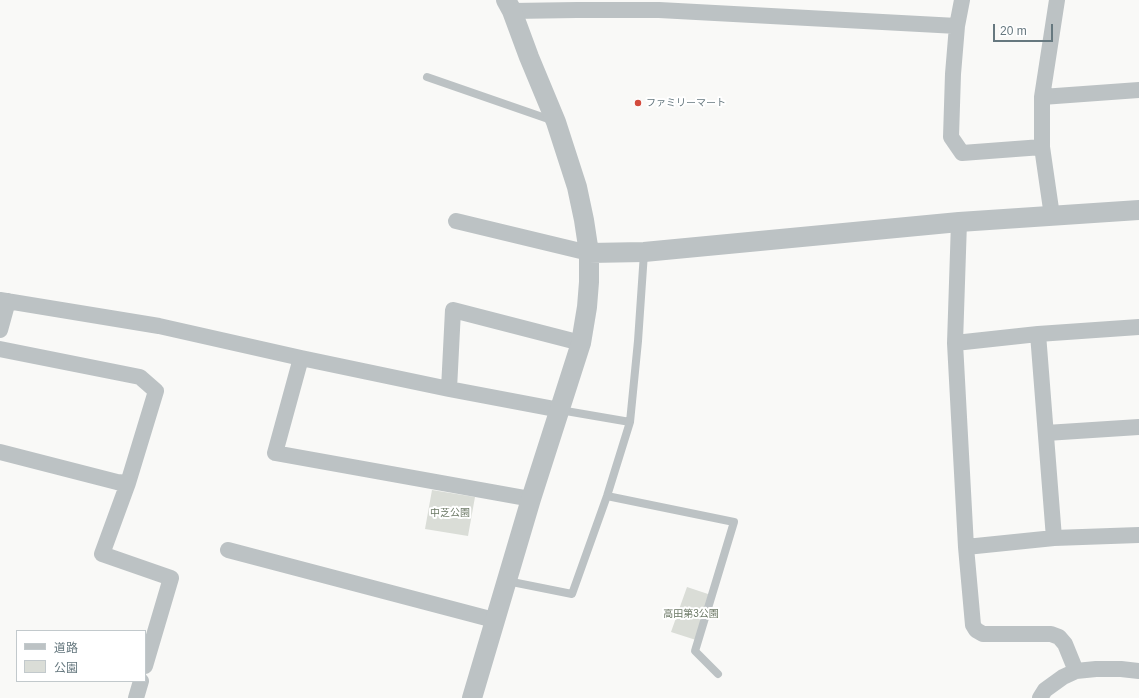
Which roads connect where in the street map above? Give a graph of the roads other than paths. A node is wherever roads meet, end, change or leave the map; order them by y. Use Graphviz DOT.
graph roads {
  1 [pos="962,0"];
  2 [pos="1057,0"];
  3 [pos="580,5"];
  4 [pos="662,5"];
  5 [pos="509,6"];
  6 [pos="957,26"];
  7 [pos="427,78"];
  8 [pos="1139,90"];
  9 [pos="1042,97"];
  10 [pos="556,122"];
  11 [pos="1042,147"];
  12 [pos="1139,210"];
  13 [pos="1052,216"];
  14 [pos="456,221"];
  15 [pos="959,222"];
  16 [pos="644,252"];
  17 [pos="589,253"];
  18 [pos="4,300"];
  19 [pos="1139,327"];
  20 [pos="0,330"];
  21 [pos="1038,334"];
  22 [pos="581,343"];
  23 [pos="955,343"];
  24 [pos="0,349"];
  25 [pos="301,358"];
  26 [pos="449,389"];
  27 [pos="560,410"];
  28 [pos="630,422"];
  29 [pos="1139,427"];
  30 [pos="1046,433"];
  31 [pos="0,452"];
  32 [pos="128,483"];
  33 [pos="607,496"];
  34 [pos="531,499"];
  35 [pos="1139,535"];
  36 [pos="1054,538"];
  37 [pos="966,547"];
  38 [pos="228,550"];
  39 [pos="507,581"];
  40 [pos="494,620"];
  41 [pos="146,663"];
  42 [pos="1076,671"];
  43 [pos="1139,671"];
  44 [pos="718,674"];
  45 [pos="141,682"];
  46 [pos="136,698"];
  47 [pos="472,698"];
  48 [pos="1040,698"];
  1 -- 6 [label="street"];
  2 -- 9 [label="street"];
  3 -- 4 [label="street"];
  3 -- 5 [label="street"];
  4 -- 6 [label="street"];
  5 -- 10 [label="street"];
  6 -- 11 [label="street"];
  7 -- 10 [label="lane"];
  8 -- 9 [label="street"];
  9 -- 11 [label="street"];
  10 -- 17 [label="street"];
  11 -- 13 [label="street"];
  12 -- 13 [label="street"];
  13 -- 15 [label="street"];
  14 -- 17 [label="street"];
  15 -- 16 [label="street"];
  15 -- 23 [label="street"];
  16 -- 17 [label="street"];
  16 -- 28 [label="lane"];
  17 -- 22 [label="street"];
  18 -- 20 [label="street"];
  18 -- 25 [label="street"];
  19 -- 21 [label="street"];
  21 -- 23 [label="street"];
  21 -- 30 [label="street"];
  22 -- 26 [label="street"];
  22 -- 27 [label="street"];
  23 -- 37 [label="street"];
  24 -- 32 [label="street"];
  25 -- 26 [label="street"];
  25 -- 34 [label="street"];
  26 -- 27 [label="street"];
  27 -- 28 [label="lane"];
  27 -- 34 [label="street"];
  28 -- 33 [label="lane"];
  29 -- 30 [label="street"];
  30 -- 36 [label="street"];
  31 -- 32 [label="street"];
  32 -- 41 [label="street"];
  33 -- 39 [label="lane"];
  33 -- 44 [label="lane"];
  34 -- 39 [label="street"];
  35 -- 36 [label="street"];
  36 -- 37 [label="street"];
  37 -- 42 [label="street"];
  38 -- 40 [label="street"];
  39 -- 40 [label="street"];
  40 -- 47 [label="street"];
  42 -- 43 [label="street"];
  42 -- 48 [label="street"];
  45 -- 46 [label="street"];
}
